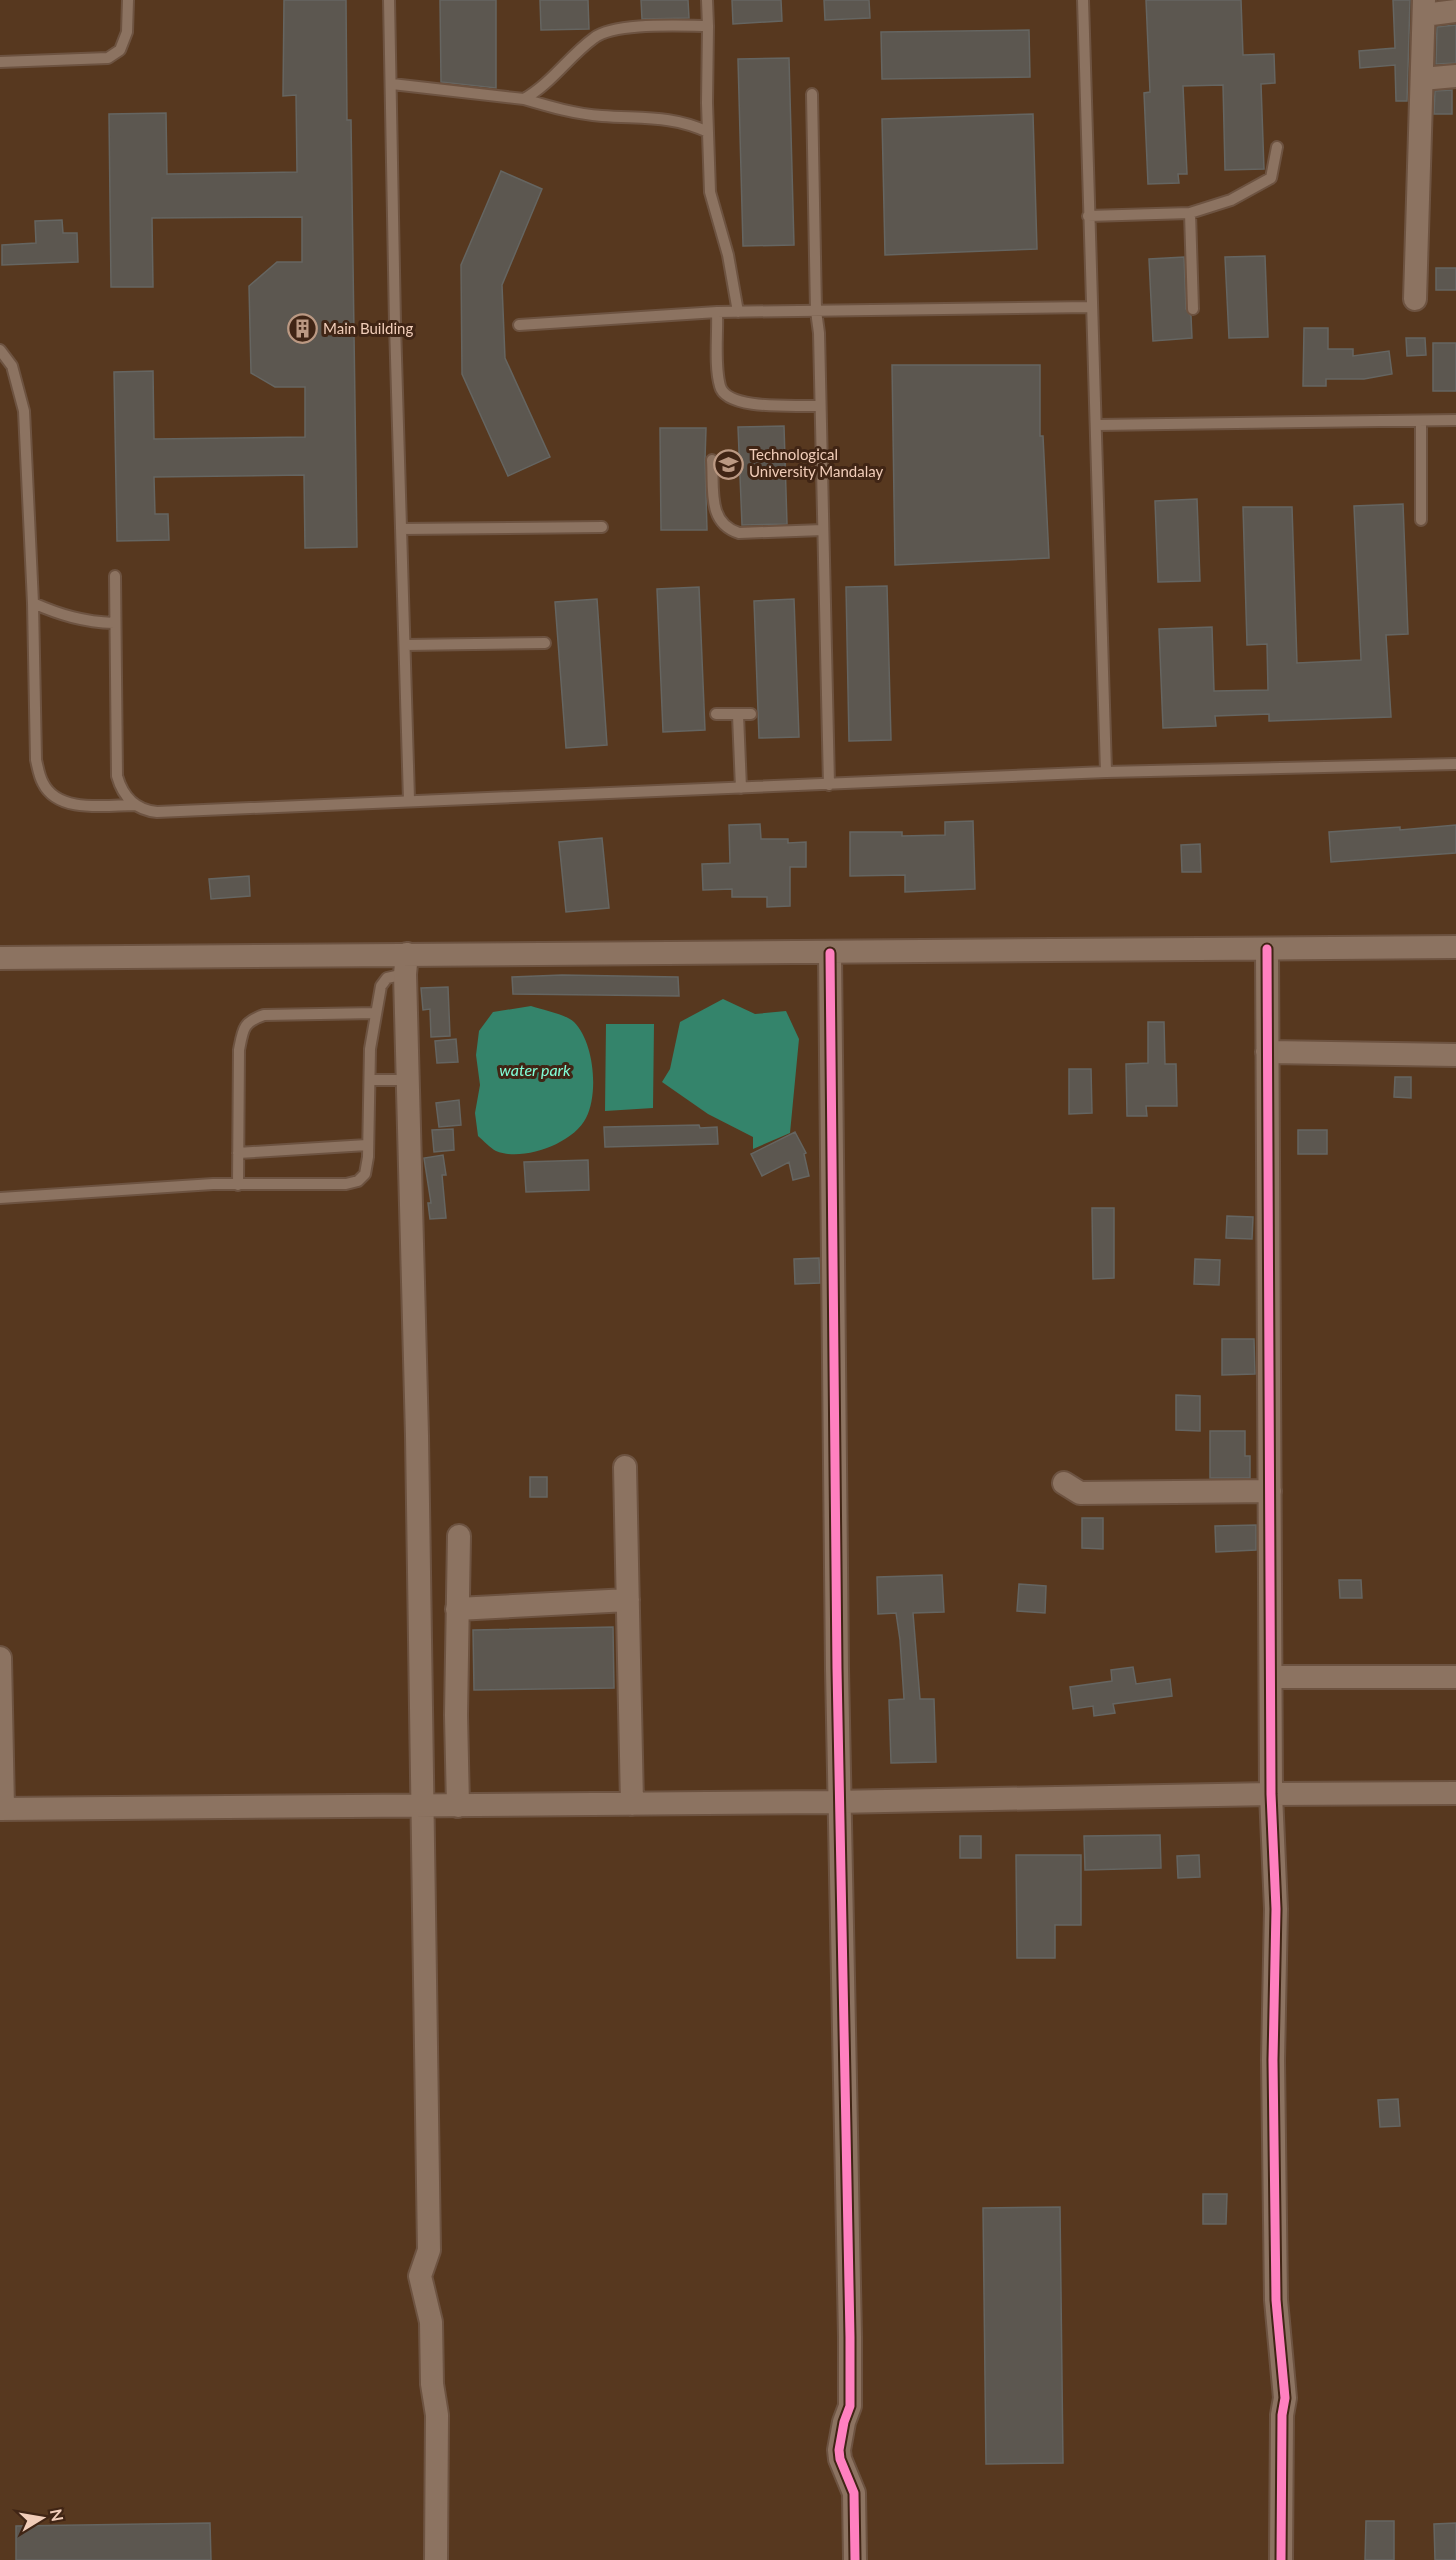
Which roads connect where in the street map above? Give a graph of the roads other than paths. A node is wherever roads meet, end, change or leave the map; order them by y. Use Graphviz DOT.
graph roads {
  1 [pos="128,0"];
  2 [pos="389,0"];
  3 [pos="707,0"];
  4 [pos="1083,0"];
  5 [pos="1424,7"];
  6 [pos="1456,11"];
  7 [pos="708,26"];
  8 [pos="0,62"];
  9 [pos="1456,76"];
  10 [pos="1422,79"];
  11 [pos="392,84"];
  12 [pos="812,94"];
  13 [pos="525,99"];
  14 [pos="708,132"];
  15 [pos="1277,147"];
  16 [pos="1190,213"];
  17 [pos="1088,216"];
  18 [pos="1415,299"];
  19 [pos="1091,307"];
  20 [pos="1193,309"];
  21 [pos="816,311"];
  22 [pos="717,312"];
  23 [pos="738,312"];
  24 [pos="519,325"];
  25 [pos="0,350"];
  26 [pos="819,406"];
  27 [pos="1456,420"];
  28 [pos="1421,421"];
  29 [pos="1097,425"];
  30 [pos="711,460"];
  31 [pos="1421,520"];
  32 [pos="602,527"];
  33 [pos="401,530"];
  34 [pos="822,530"];
  35 [pos="115,576"];
  36 [pos="33,603"];
  37 [pos="114,623"];
  38 [pos="544,643"];
  39 [pos="405,645"];
  40 [pos="716,714"];
  41 [pos="751,714"];
  42 [pos="738,715"];
  43 [pos="1456,764"];
  44 [pos="1106,772"];
  45 [pos="829,785"];
  46 [pos="741,788"];
  47 [pos="409,800"];
  48 [pos="135,805"];
  49 [pos="1456,947"];
  50 [pos="1268,949"];
  51 [pos="830,953"];
  52 [pos="0,958"];
  53 [pos="406,964"];
  54 [pos="376,1013"];
  55 [pos="1267,1052"];
  56 [pos="1456,1055"];
  57 [pos="370,1080"];
  58 [pos="408,1080"];
  59 [pos="367,1145"];
  60 [pos="238,1153"];
  61 [pos="238,1185"];
  62 [pos="0,1198"];
  63 [pos="625,1467"];
  64 [pos="1064,1483"];
  65 [pos="1270,1491"];
  66 [pos="459,1536"];
  67 [pos="628,1600"];
  68 [pos="457,1609"];
  69 [pos="0,1658"];
  70 [pos="1271,1677"];
  71 [pos="1456,1677"];
  72 [pos="1456,1793"];
  73 [pos="1271,1794"];
  74 [pos="841,1802"];
  75 [pos="632,1804"];
  76 [pos="423,1806"];
  77 [pos="458,1806"];
  78 [pos="2,1809"];
  79 [pos="436,2560"];
  80 [pos="855,2560"];
  81 [pos="1281,2560"];
  1 -- 8 [label="lane"];
  2 -- 11 [label="lane"];
  3 -- 7 [label="lane"];
  4 -- 17 [label="lane"];
  5 -- 6 [label="street"];
  5 -- 10 [label="street"];
  7 -- 13 [label="lane"];
  7 -- 14 [label="lane"];
  9 -- 10 [label="street"];
  10 -- 18 [label="street"];
  11 -- 13 [label="lane"];
  11 -- 33 [label="lane"];
  12 -- 21 [label="lane"];
  13 -- 14 [label="lane"];
  14 -- 23 [label="lane"];
  15 -- 16 [label="lane"];
  16 -- 17 [label="lane"];
  16 -- 20 [label="lane"];
  17 -- 19 [label="lane"];
  19 -- 21 [label="lane"];
  19 -- 29 [label="lane"];
  21 -- 23 [label="lane"];
  21 -- 26 [label="lane"];
  22 -- 23 [label="lane"];
  22 -- 24 [label="lane"];
  22 -- 26 [label="lane"];
  25 -- 36 [label="lane"];
  26 -- 34 [label="lane"];
  27 -- 28 [label="lane"];
  28 -- 29 [label="lane"];
  28 -- 31 [label="lane"];
  29 -- 44 [label="lane"];
  30 -- 34 [label="lane"];
  32 -- 33 [label="lane"];
  33 -- 39 [label="lane"];
  34 -- 45 [label="lane"];
  35 -- 37 [label="lane"];
  36 -- 37 [label="lane"];
  36 -- 48 [label="lane"];
  37 -- 48 [label="lane"];
  38 -- 39 [label="lane"];
  39 -- 47 [label="lane"];
  40 -- 42 [label="lane"];
  41 -- 42 [label="lane"];
  42 -- 46 [label="lane"];
  43 -- 44 [label="lane"];
  44 -- 45 [label="lane"];
  45 -- 46 [label="lane"];
  46 -- 47 [label="lane"];
  47 -- 48 [label="lane"];
  49 -- 50 [label="street"];
  50 -- 51 [label="street"];
  50 -- 55 [label="street"];
  51 -- 53 [label="street"];
  51 -- 74 [label="street"];
  52 -- 53 [label="street"];
  53 -- 54 [label="lane"];
  53 -- 58 [label="street"];
  54 -- 57 [label="lane"];
  54 -- 60 [label="lane"];
  55 -- 56 [label="street"];
  55 -- 65 [label="street"];
  57 -- 58 [label="lane"];
  57 -- 59 [label="lane"];
  58 -- 76 [label="street"];
  59 -- 60 [label="lane"];
  59 -- 61 [label="lane"];
  60 -- 61 [label="lane"];
  61 -- 62 [label="lane"];
  63 -- 67 [label="street"];
  64 -- 65 [label="street"];
  65 -- 70 [label="street"];
  66 -- 68 [label="street"];
  67 -- 68 [label="street"];
  67 -- 75 [label="street"];
  68 -- 77 [label="street"];
  69 -- 78 [label="street"];
  70 -- 71 [label="street"];
  70 -- 73 [label="street"];
  72 -- 73 [label="street"];
  73 -- 74 [label="street"];
  73 -- 81 [label="street"];
  74 -- 75 [label="street"];
  74 -- 80 [label="street"];
  75 -- 77 [label="street"];
  76 -- 77 [label="street"];
  76 -- 78 [label="street"];
  76 -- 79 [label="street"];
}
